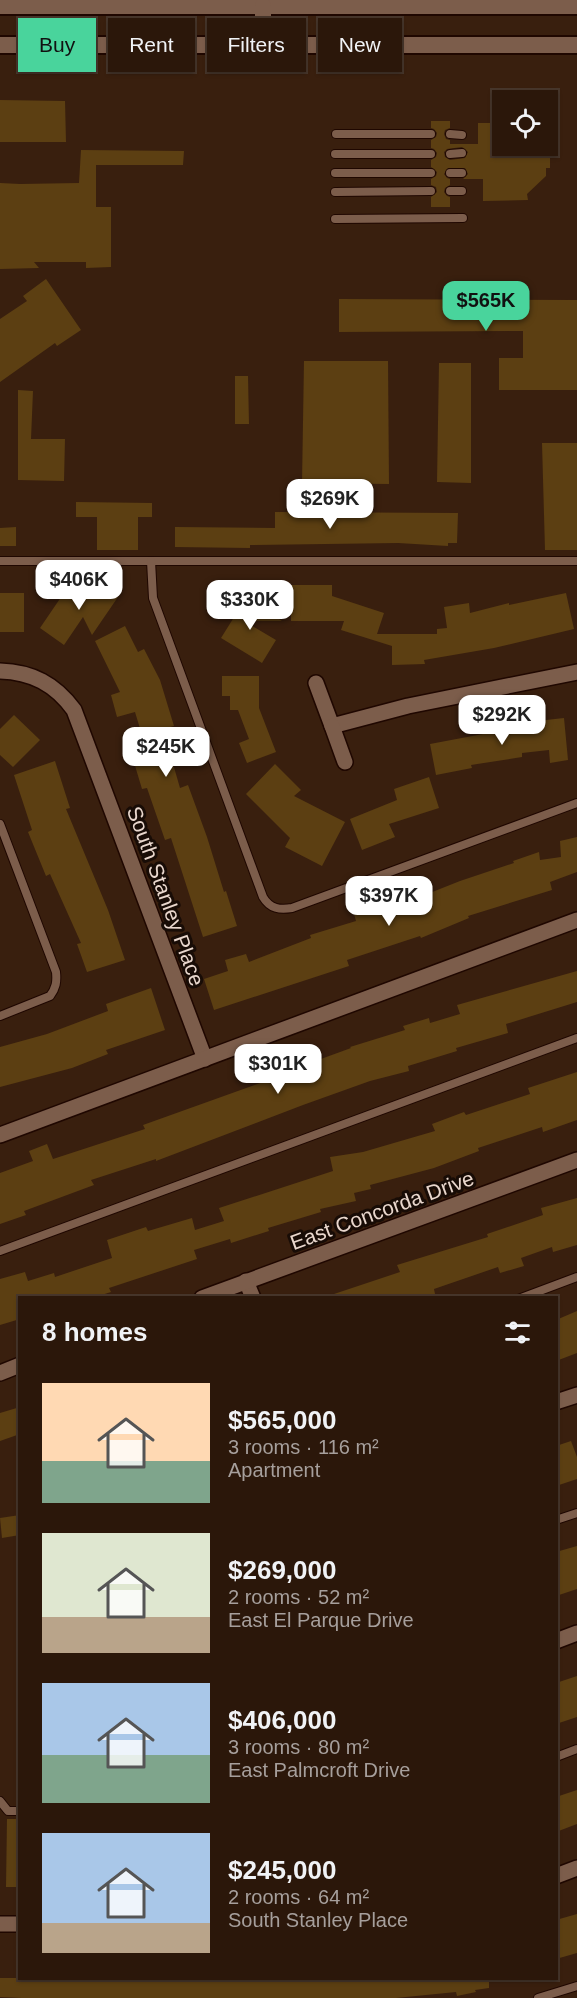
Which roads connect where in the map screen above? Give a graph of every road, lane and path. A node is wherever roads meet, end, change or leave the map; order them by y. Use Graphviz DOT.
graph roads {
  1 [pos="0,6"];
  2 [pos="262,6"];
  3 [pos="577,6"];
  4 [pos="262,18"];
  5 [pos="0,45"];
  6 [pos="207,45"];
  7 [pos="306,45"];
  8 [pos="577,45"];
  9 [pos="336,134"];
  10 [pos="431,134"];
  11 [pos="450,134"];
  12 [pos="462,135"];
  13 [pos="462,153"];
  14 [pos="335,154"];
  15 [pos="431,154"];
  16 [pos="450,154"];
  17 [pos="335,173"];
  18 [pos="431,173"];
  19 [pos="450,173"];
  20 [pos="462,173"];
  21 [pos="431,191"];
  22 [pos="450,191"];
  23 [pos="462,191"];
  24 [pos="335,192"];
  25 [pos="463,218"];
  26 [pos="335,219"];
  27 [pos="0,561"];
  28 [pos="151,561"];
  29 [pos="577,561"];
  30 [pos="0,671"];
  31 [pos="577,672"];
  32 [pos="316,683"];
  33 [pos="332,726"];
  34 [pos="345,762"];
  35 [pos="577,803"];
  36 [pos="0,824"];
  37 [pos="577,920"];
  38 [pos="0,1016"];
  39 [pos="577,1038"];
  40 [pos="205,1059"];
  41 [pos="0,1136"];
  42 [pos="577,1160"];
  43 [pos="0,1251"];
  44 [pos="577,1277"];
  45 [pos="246,1281"];
  46 [pos="207,1296"];
  47 [pos="252,1296"];
  48 [pos="526,1296"];
  49 [pos="18,1366"];
  50 [pos="0,1373"];
  51 [pos="577,1395"];
  52 [pos="558,1401"];
  53 [pos="577,1513"];
  54 [pos="558,1519"];
  55 [pos="577,1633"];
  56 [pos="558,1640"];
  57 [pos="577,1749"];
  58 [pos="558,1755"];
  59 [pos="0,1801"];
  60 [pos="18,1811"];
  61 [pos="577,1868"];
  62 [pos="558,1875"];
  63 [pos="0,1924"];
  64 [pos="18,1924"];
  65 [pos="577,1986"];
  66 [pos="538,1998"];
  1 -- 2 [label="main road"];
  2 -- 3 [label="main road"];
  2 -- 4 [label="main road"];
  5 -- 6 [label="main road"];
  7 -- 8 [label="main road"];
  9 -- 10 [label="lane"];
  11 -- 12 [label="lane"];
  13 -- 16 [label="lane"];
  14 -- 15 [label="lane"];
  17 -- 18 [label="lane"];
  19 -- 20 [label="lane"];
  21 -- 24 [label="lane"];
  22 -- 23 [label="lane"];
  25 -- 26 [label="lane"];
  27 -- 28 [label="lane"];
  28 -- 29 [label="lane"];
  28 -- 35 [label="lane"];
  30 -- 40 [label="street, South Stanley Place"];
  31 -- 33 [label="street"];
  32 -- 33 [label="street"];
  33 -- 34 [label="street"];
  36 -- 38 [label="lane"];
  37 -- 40 [label="street"];
  39 -- 43 [label="lane"];
  40 -- 41 [label="street"];
  42 -- 45 [label="street, East Concorda Drive"];
  44 -- 48 [label="lane"];
  45 -- 46 [label="street, East Concorda Drive"];
  45 -- 47 [label="street"];
  49 -- 50 [label="street"];
  51 -- 52 [label="street"];
  53 -- 54 [label="lane"];
  55 -- 56 [label="street"];
  57 -- 58 [label="lane"];
  59 -- 60 [label="lane"];
  61 -- 62 [label="street"];
  63 -- 64 [label="street"];
  65 -- 66 [label="lane"];
}
